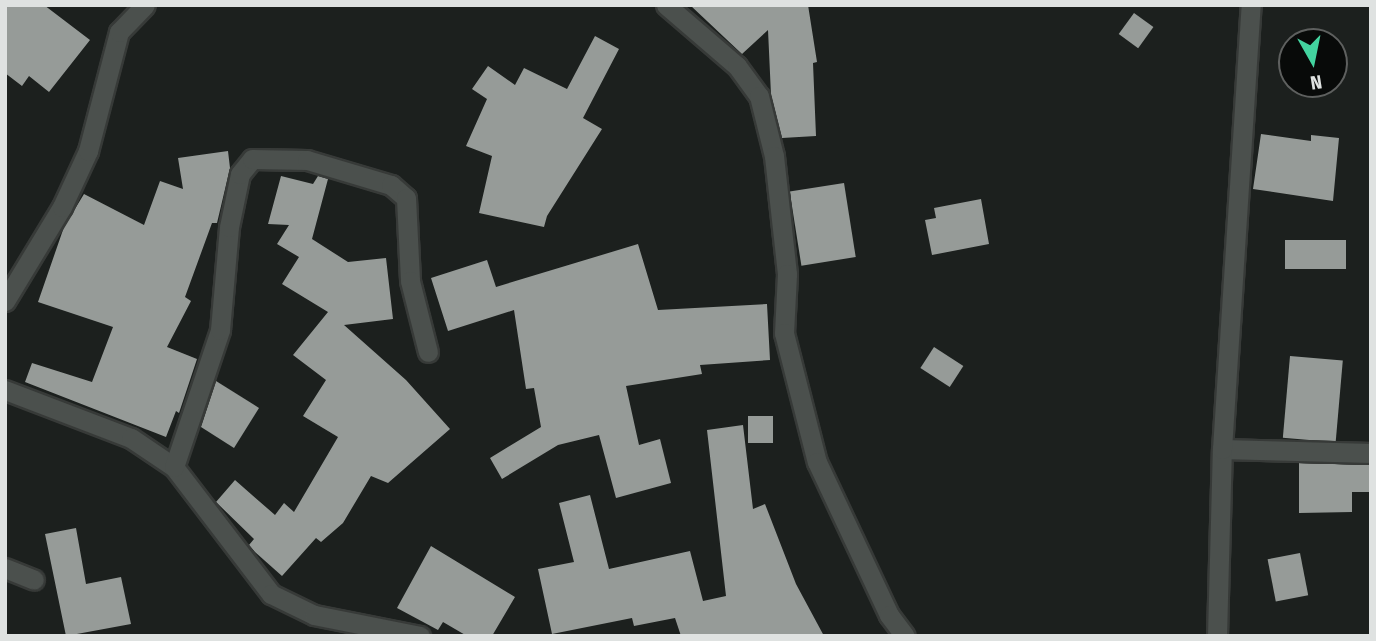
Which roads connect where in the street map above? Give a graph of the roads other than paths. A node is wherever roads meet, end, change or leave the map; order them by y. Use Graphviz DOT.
graph roads {
  1 [pos="145,5"];
  2 [pos="666,5"];
  3 [pos="1251,5"];
  4 [pos="5,301"];
  5 [pos="428,352"];
  6 [pos="5,390"];
  7 [pos="1222,449"];
  8 [pos="1371,453"];
  9 [pos="174,467"];
  10 [pos="5,568"];
  11 [pos="34,580"];
  12 [pos="420,636"];
  13 [pos="905,636"];
  14 [pos="1217,636"];
  1 -- 4 [label="street"];
  2 -- 13 [label="street"];
  3 -- 7 [label="street"];
  5 -- 9 [label="street"];
  6 -- 9 [label="street"];
  7 -- 8 [label="street"];
  7 -- 14 [label="street"];
  9 -- 12 [label="street"];
  10 -- 11 [label="street"];
}
